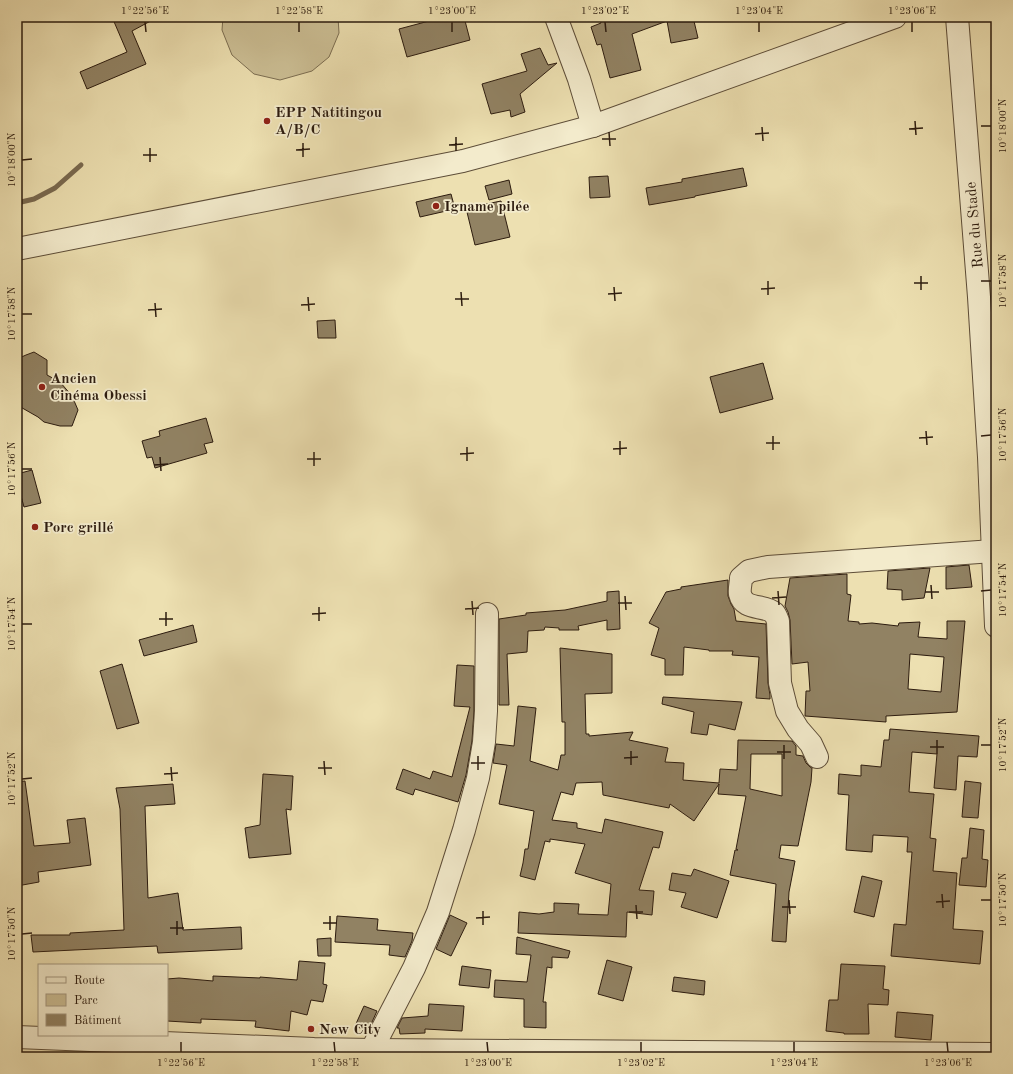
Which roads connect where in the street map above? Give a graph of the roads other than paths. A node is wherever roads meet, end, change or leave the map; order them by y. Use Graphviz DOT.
graph roads {
  1 [pos="556,17"];
  2 [pos="895,17"];
  3 [pos="957,17"];
  4 [pos="593,126"];
  5 [pos="17,249"];
  6 [pos="988,299"];
  7 [pos="993,458"];
  8 [pos="993,551"];
  9 [pos="487,614"];
  10 [pos="996,626"];
  11 [pos="817,757"];
  12 [pos="17,1037"];
  13 [pos="370,1054"];
  14 [pos="616,1054"];
  15 [pos="996,1054"];
  1 -- 4 [label="street"];
  2 -- 4 [label="street"];
  3 -- 6 [label="street, Rue du Stade"];
  4 -- 5 [label="street"];
  6 -- 7 [label="street, Rue du Stade"];
  7 -- 8 [label="street, Rue du Stade"];
  8 -- 10 [label="street, Rue du Stade"];
  8 -- 11 [label="street"];
  9 -- 13 [label="street"];
  12 -- 13 [label="street"];
  13 -- 14 [label="street"];
  14 -- 15 [label="street"];
}
